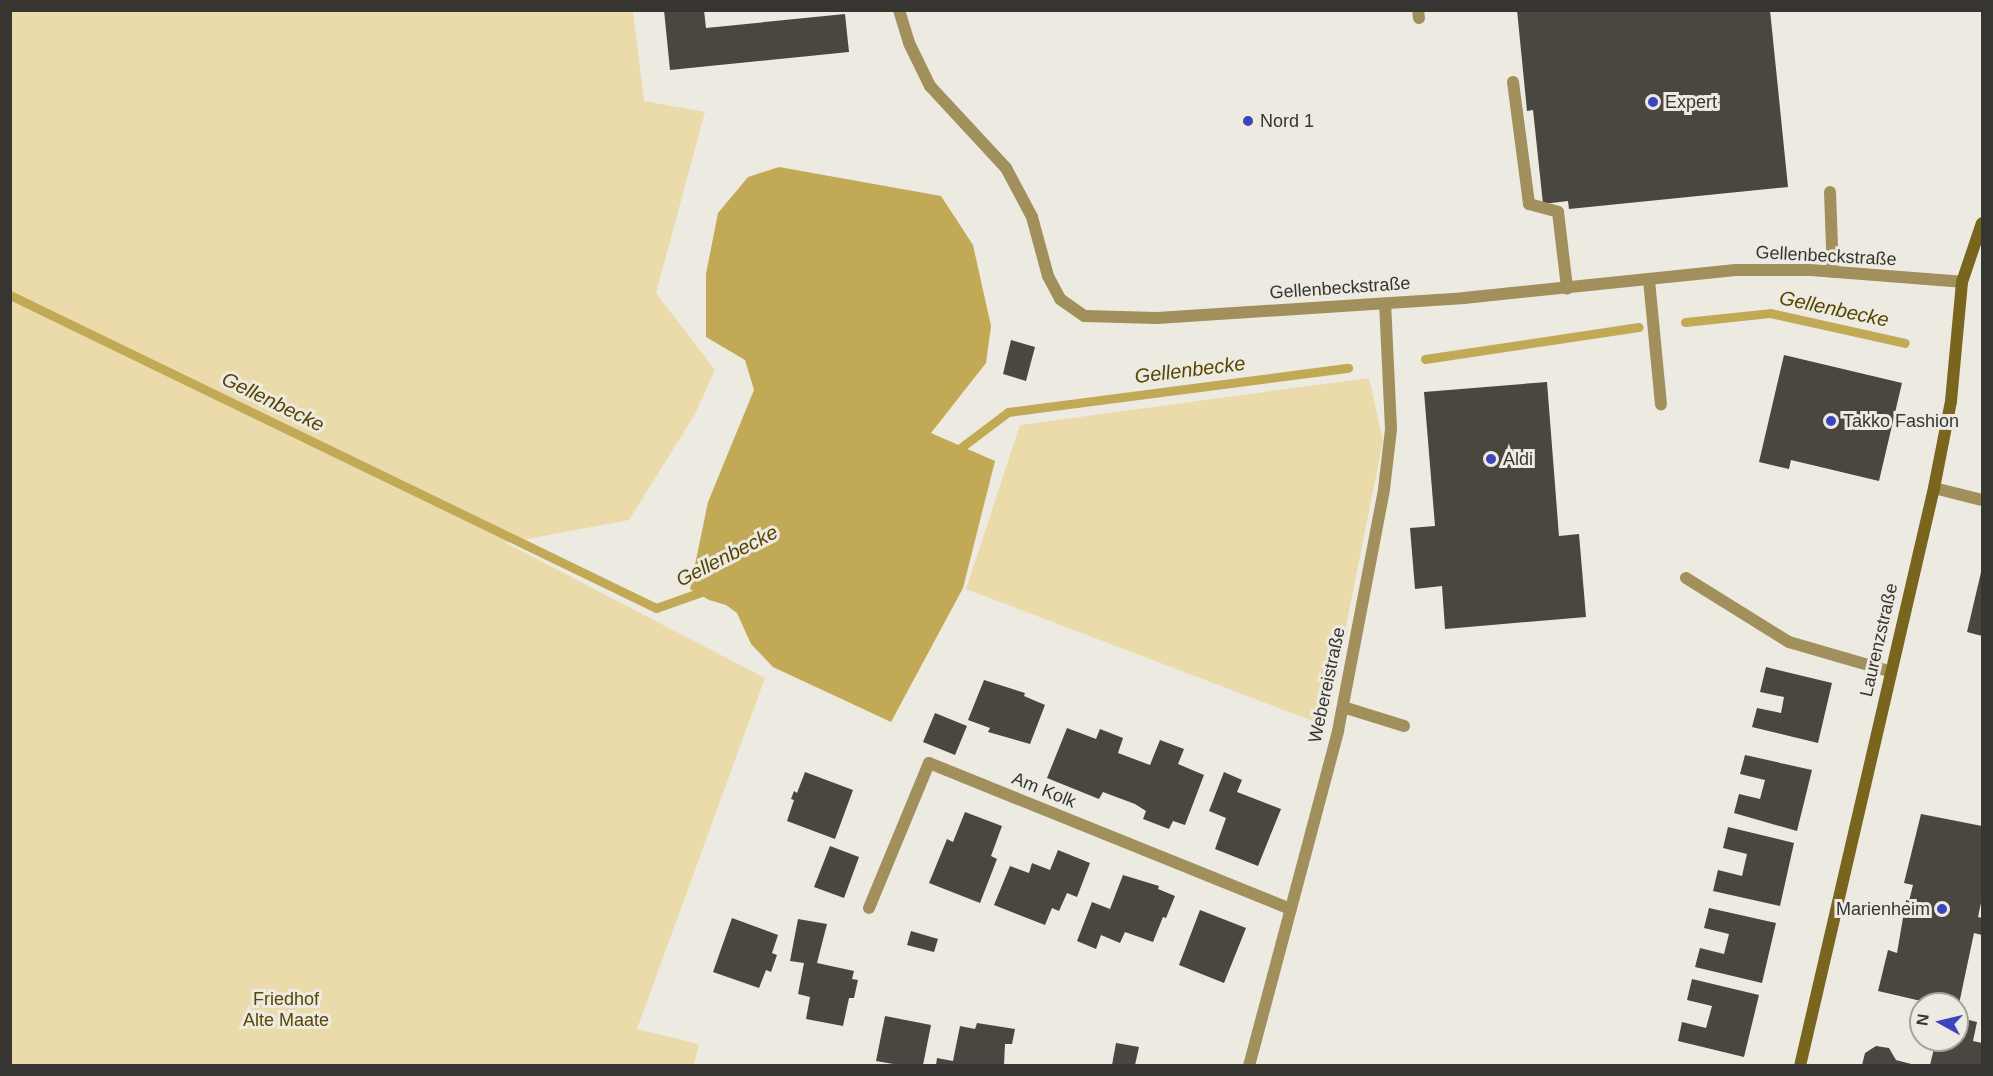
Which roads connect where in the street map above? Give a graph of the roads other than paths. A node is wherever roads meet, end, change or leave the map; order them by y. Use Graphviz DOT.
graph roads {
  1 [pos="898,10"];
  2 [pos="1513,81"];
  3 [pos="1830,192"];
  4 [pos="1983,223"];
  5 [pos="1833,272"];
  6 [pos="1649,280"];
  7 [pos="1962,282"];
  8 [pos="1567,288"];
  9 [pos="1385,304"];
  10 [pos="1661,405"];
  11 [pos="1934,488"];
  12 [pos="1983,500"];
  13 [pos="1686,578"];
  14 [pos="1889,671"];
  15 [pos="1343,707"];
  16 [pos="1404,726"];
  17 [pos="869,908"];
  18 [pos="1291,909"];
  19 [pos="1250,1065"];
  20 [pos="1800,1065"];
  1 -- 9 [label="street, Gellenbeckstraße"];
  2 -- 8 [label="street"];
  3 -- 5 [label="street"];
  4 -- 7 [label="street, Laurenzstraße"];
  5 -- 6 [label="street, Gellenbeckstraße"];
  5 -- 7 [label="street, Gellenbeckstraße"];
  6 -- 8 [label="street, Gellenbeckstraße"];
  6 -- 10 [label="street"];
  7 -- 11 [label="street, Laurenzstraße"];
  8 -- 9 [label="street, Gellenbeckstraße"];
  9 -- 15 [label="street, Webereistraße"];
  11 -- 12 [label="street"];
  11 -- 14 [label="street, Laurenzstraße"];
  13 -- 14 [label="street"];
  14 -- 20 [label="street, Laurenzstraße"];
  15 -- 16 [label="street"];
  15 -- 18 [label="street, Webereistraße"];
  17 -- 18 [label="street, Am Kolk"];
  18 -- 19 [label="street, Webereistraße"];
}
